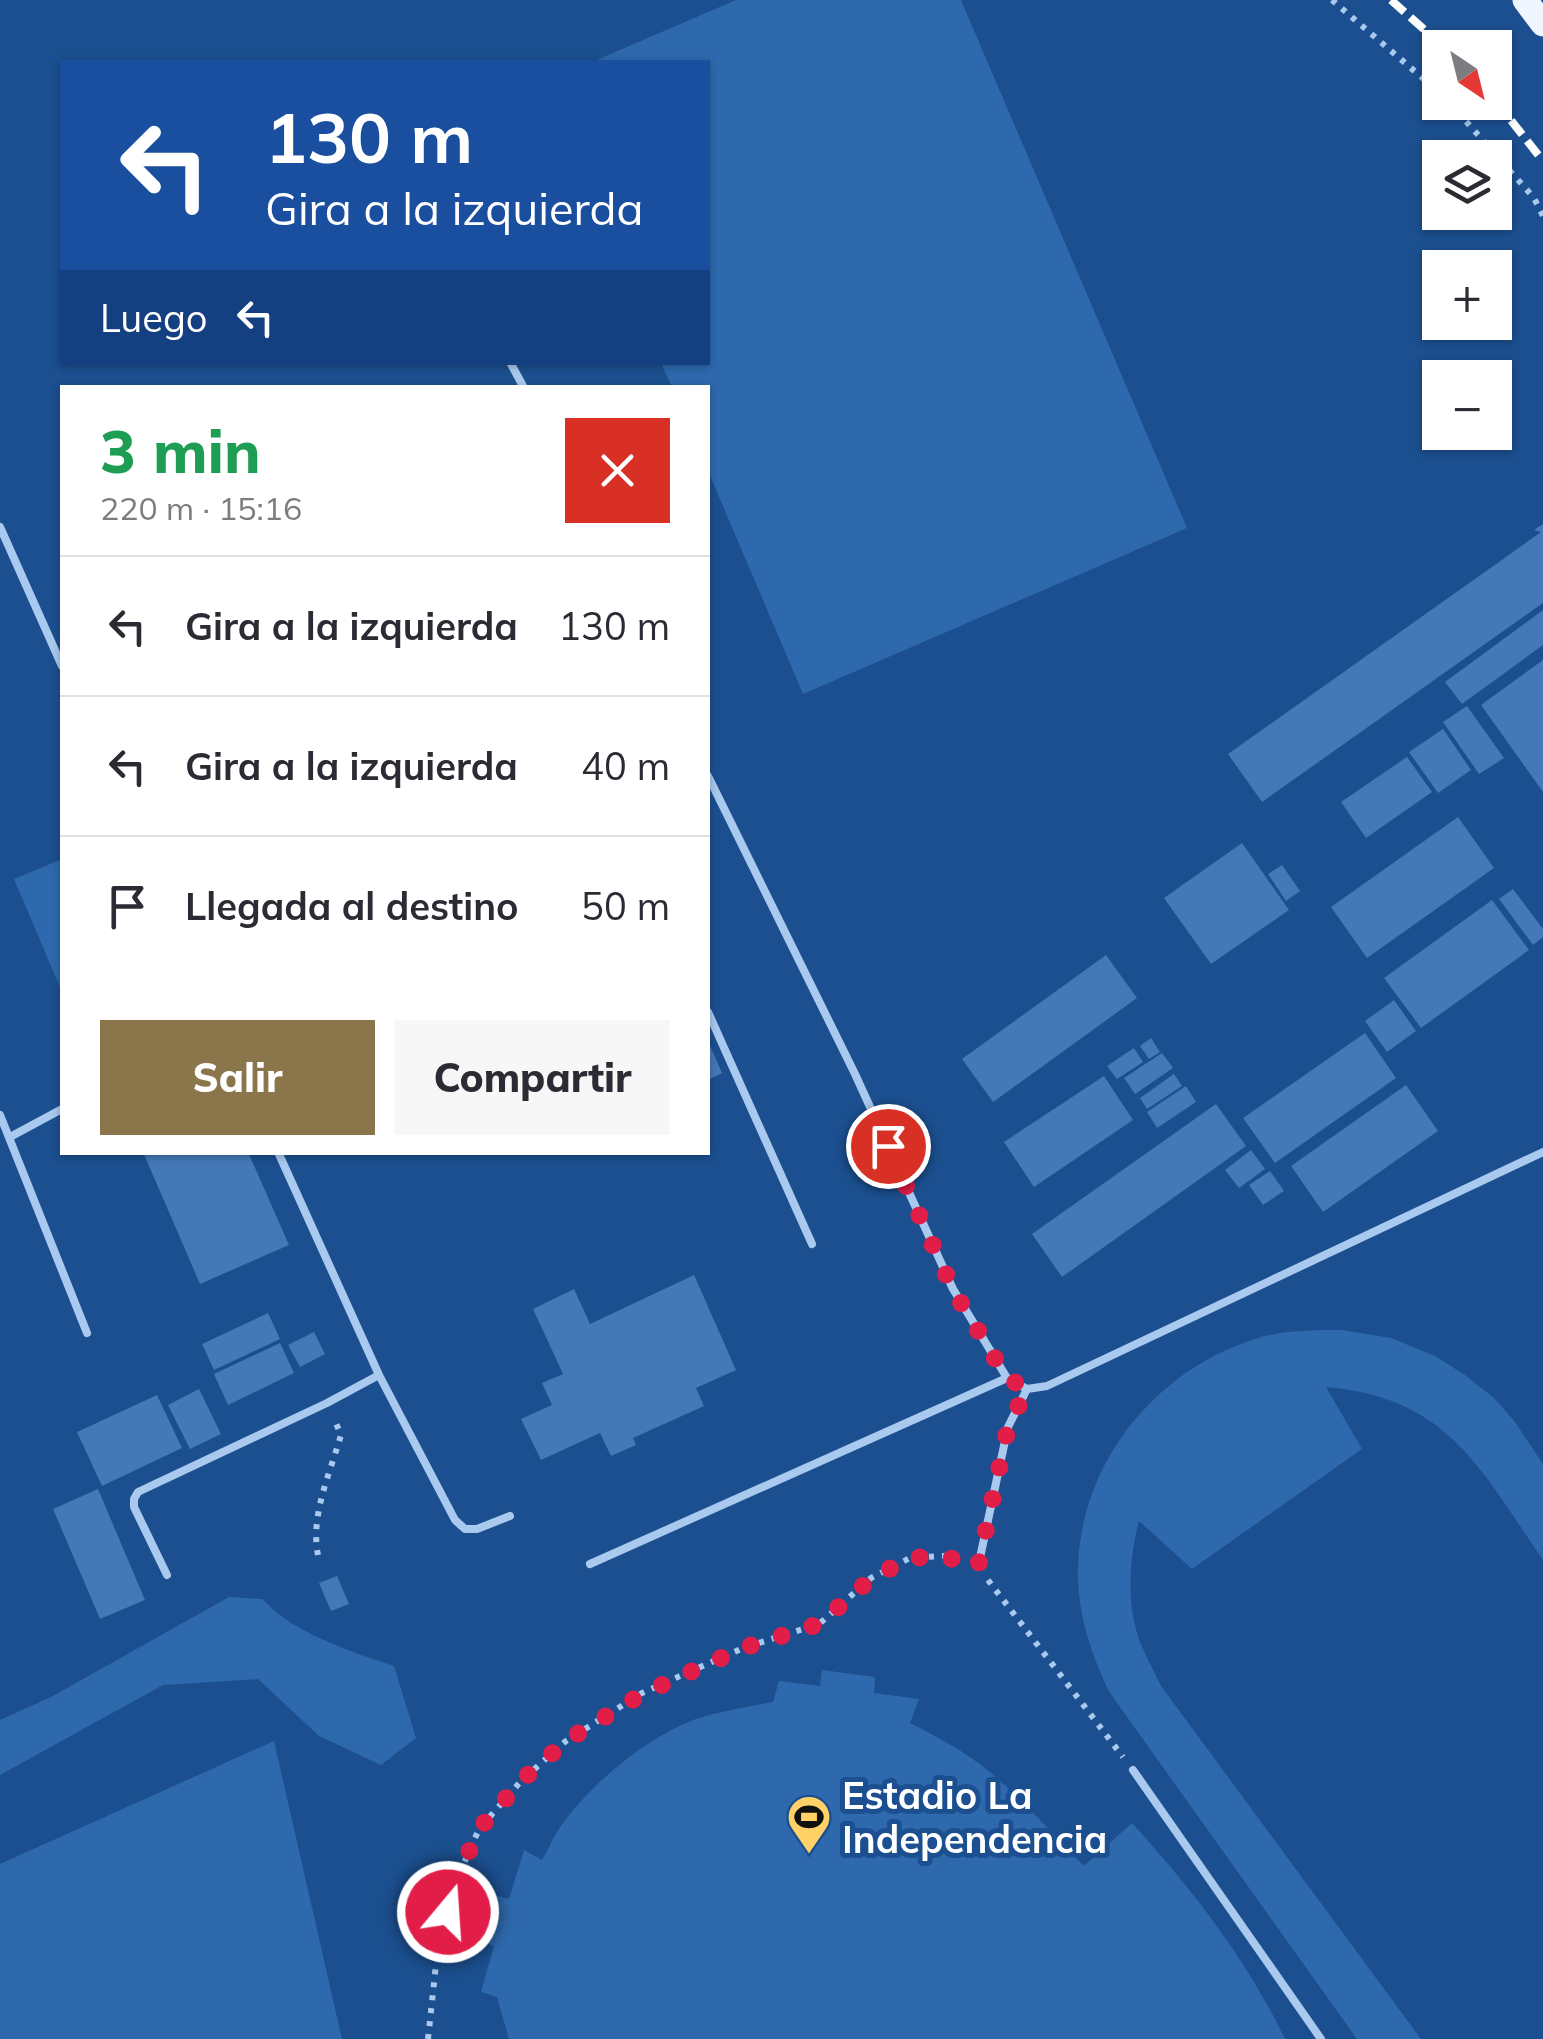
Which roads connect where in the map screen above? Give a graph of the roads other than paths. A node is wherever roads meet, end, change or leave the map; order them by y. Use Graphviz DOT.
graph roads {
  1 [pos="1525,0"];
  2 [pos="1543,24"];
  3 [pos="0,527"];
  4 [pos="60,662"];
  5 [pos="710,780"];
  6 [pos="710,1016"];
  7 [pos="60,1110"];
  8 [pos="0,1115"];
  9 [pos="10,1137"];
  10 [pos="1543,1152"];
  11 [pos="279,1155"];
  12 [pos="812,1244"];
  13 [pos="86,1333"];
  14 [pos="379,1375"];
  15 [pos="1007,1378"];
  16 [pos="1027,1389"];
  17 [pos="510,1516"];
  18 [pos="590,1564"];
  19 [pos="978,1567"];
  20 [pos="168,1576"];
  21 [pos="1133,1770"];
  22 [pos="1321,2039"];
  1 -- 2 [label="main road"];
  3 -- 4 [label="lane"];
  5 -- 15 [label="lane"];
  6 -- 12 [label="lane"];
  7 -- 9 [label="lane"];
  8 -- 9 [label="lane"];
  9 -- 13 [label="lane"];
  10 -- 16 [label="lane"];
  11 -- 14 [label="lane"];
  14 -- 17 [label="lane"];
  14 -- 20 [label="lane"];
  15 -- 16 [label="lane"];
  15 -- 18 [label="lane"];
  16 -- 19 [label="lane"];
  21 -- 22 [label="lane"];
}
